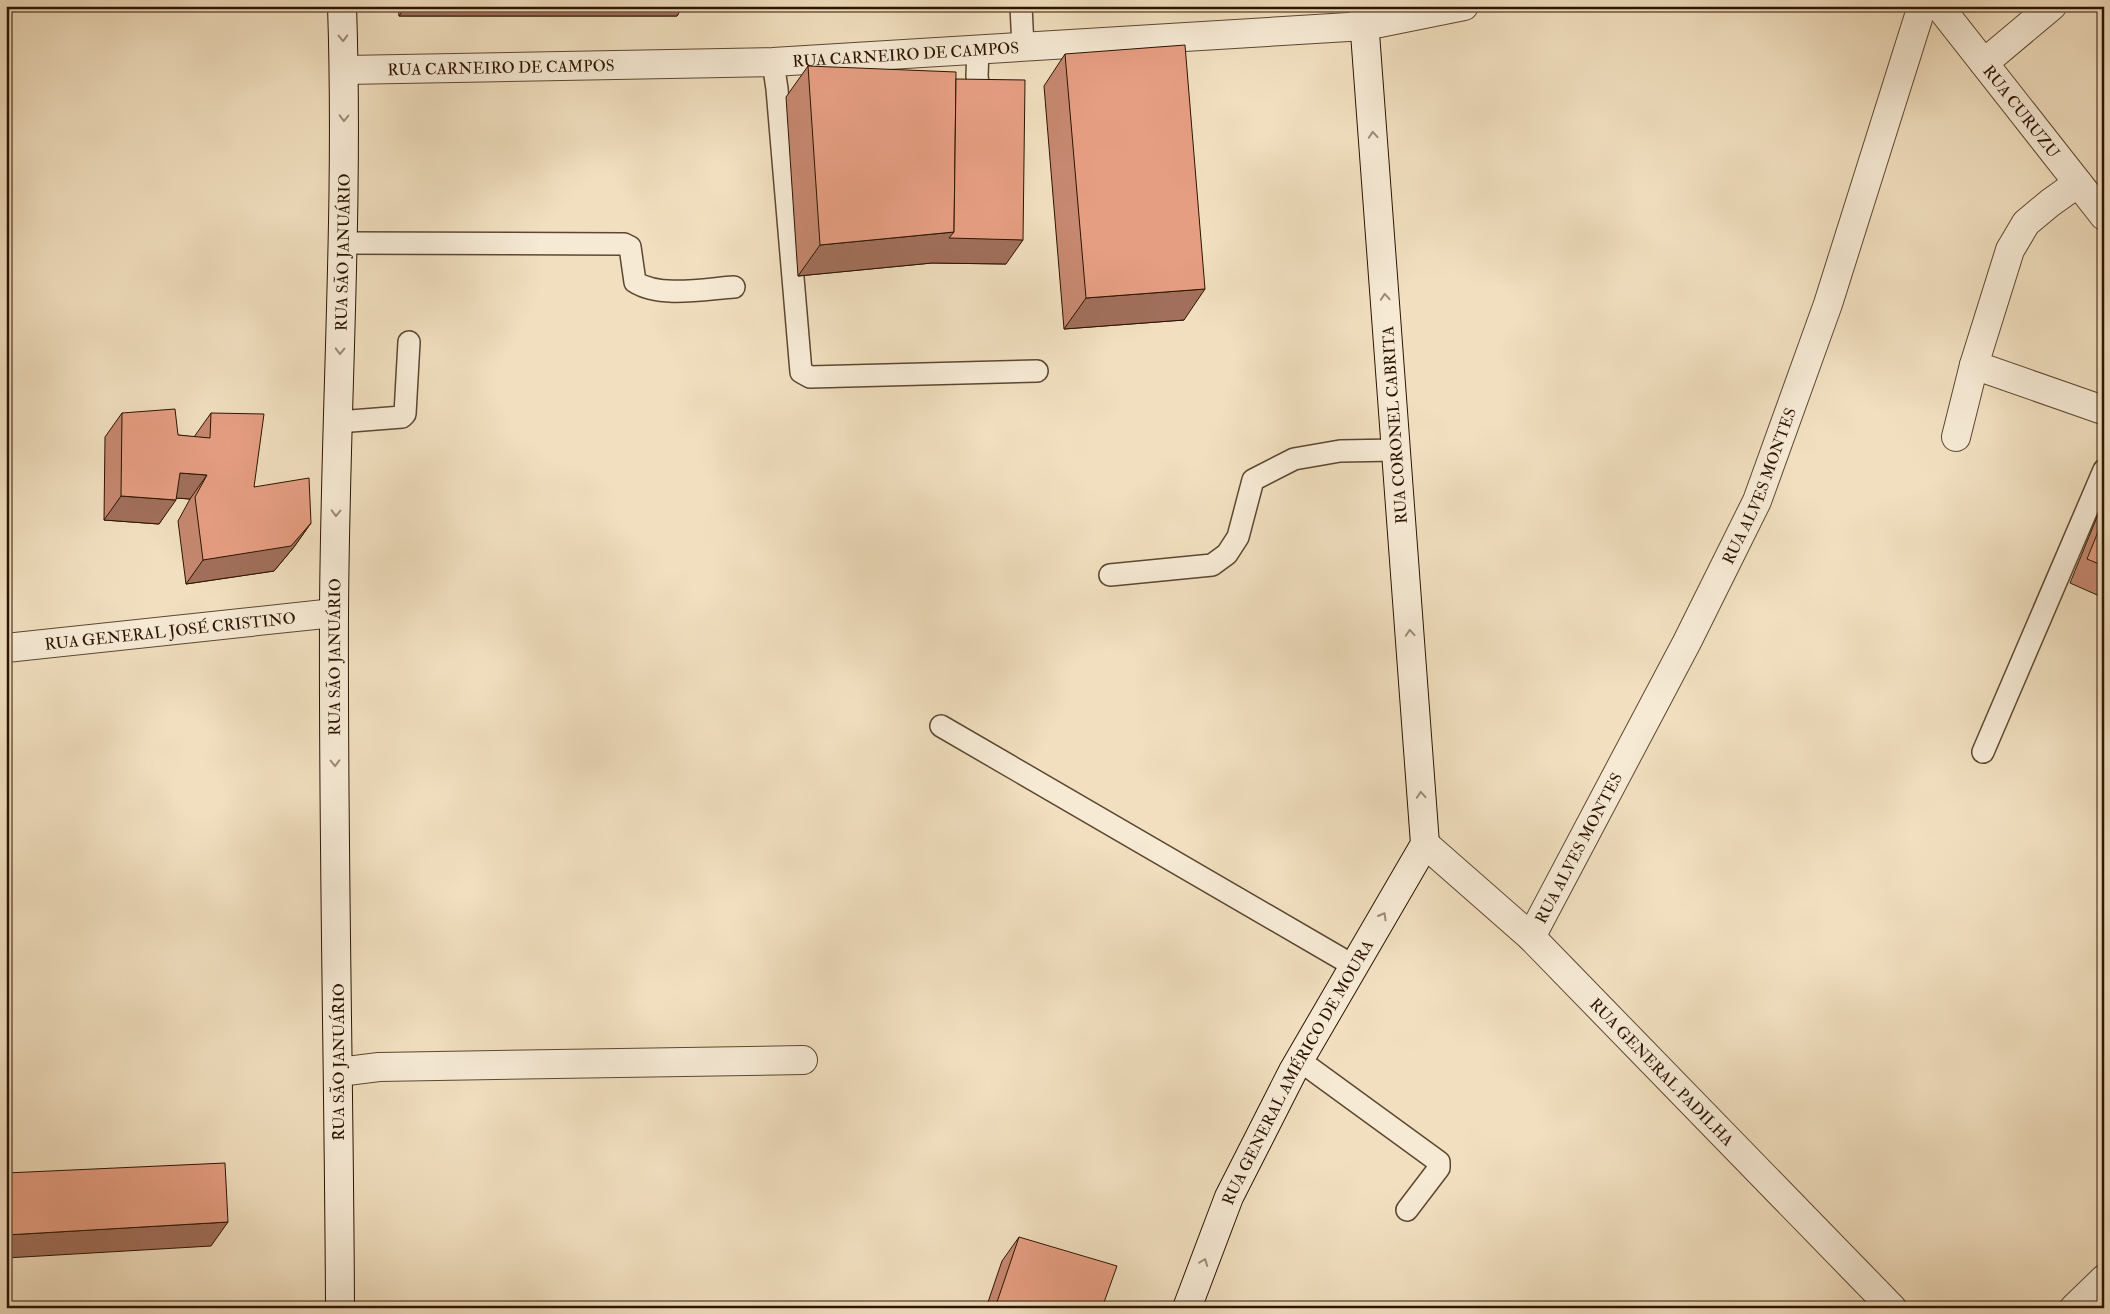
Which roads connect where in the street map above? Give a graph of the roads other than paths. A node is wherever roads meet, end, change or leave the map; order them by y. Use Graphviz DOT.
graph roads {
  1 [pos="342,6"];
  2 [pos="1021,6"];
  3 [pos="1464,6"];
  4 [pos="1922,6"];
  5 [pos="1939,6"];
  6 [pos="2052,6"];
  7 [pos="1364,16"];
  8 [pos="1023,47"];
  9 [pos="978,49"];
  10 [pos="773,62"];
  11 [pos="1984,63"];
  12 [pos="344,70"];
  13 [pos="980,100"];
  14 [pos="2078,183"];
  15 [pos="2104,216"];
  16 [pos="342,242"];
  17 [pos="734,287"];
  18 [pos="409,342"];
  19 [pos="1974,365"];
  20 [pos="1037,371"];
  21 [pos="2100,409"];
  22 [pos="338,422"];
  23 [pos="1956,437"];
  24 [pos="1396,450"];
  25 [pos="2104,470"];
  26 [pos="1110,576"];
  27 [pos="334,613"];
  28 [pos="6,648"];
  29 [pos="941,726"];
  30 [pos="1983,752"];
  31 [pos="1425,844"];
  32 [pos="1531,936"];
  33 [pos="1354,966"];
  34 [pos="803,1060"];
  35 [pos="1299,1060"];
  36 [pos="339,1072"];
  37 [pos="1407,1210"];
  38 [pos="2104,1279"];
  39 [pos="340,1308"];
  40 [pos="1187,1308"];
  41 [pos="1892,1308"];
  42 [pos="2074,1308"];
  1 -- 12 [label="street, RUA SÃO JANUÁRIO, one-way"];
  2 -- 8 [label="lane"];
  3 -- 7 [label="street, RUA CARNEIRO DE CAMPOS"];
  4 -- 32 [label="street, RUA ALVES MONTES"];
  5 -- 11 [label="street, RUA CURUZU"];
  6 -- 11 [label="street"];
  7 -- 8 [label="street, RUA CARNEIRO DE CAMPOS"];
  24 -- 7 [label="street, RUA CORONEL CABRITA, one-way"];
  8 -- 9 [label="street, RUA CARNEIRO DE CAMPOS"];
  9 -- 10 [label="street, RUA CARNEIRO DE CAMPOS"];
  9 -- 13 [label="lane"];
  10 -- 12 [label="street, RUA CARNEIRO DE CAMPOS"];
  10 -- 20 [label="lane"];
  11 -- 14 [label="street, RUA CURUZU"];
  12 -- 16 [label="street, RUA SÃO JANUÁRIO, one-way"];
  14 -- 15 [label="street, RUA CURUZU"];
  14 -- 19 [label="street"];
  16 -- 17 [label="lane"];
  16 -- 22 [label="street, RUA SÃO JANUÁRIO, one-way"];
  18 -- 22 [label="lane"];
  19 -- 21 [label="street"];
  19 -- 23 [label="street"];
  22 -- 27 [label="street, RUA SÃO JANUÁRIO, one-way"];
  24 -- 26 [label="lane"];
  31 -- 24 [label="street, RUA CORONEL CABRITA, one-way"];
  25 -- 30 [label="lane"];
  27 -- 28 [label="street, RUA GENERAL JOSÉ CRISTINO"];
  27 -- 36 [label="street, RUA SÃO JANUÁRIO, one-way"];
  29 -- 33 [label="lane"];
  31 -- 32 [label="street, RUA GENERAL PADILHA"];
  33 -- 31 [label="street, RUA GENERAL AMÉRICO DE MOURA, one-way"];
  32 -- 41 [label="street, RUA GENERAL PADILHA"];
  33 -- 35 [label="street, RUA GENERAL AMÉRICO DE MOURA"];
  34 -- 36 [label="street"];
  35 -- 37 [label="lane"];
  40 -- 35 [label="street, RUA GENERAL AMÉRICO DE MOURA, one-way"];
  36 -- 39 [label="street, RUA SÃO JANUÁRIO"];
  38 -- 42 [label="street"];
}
